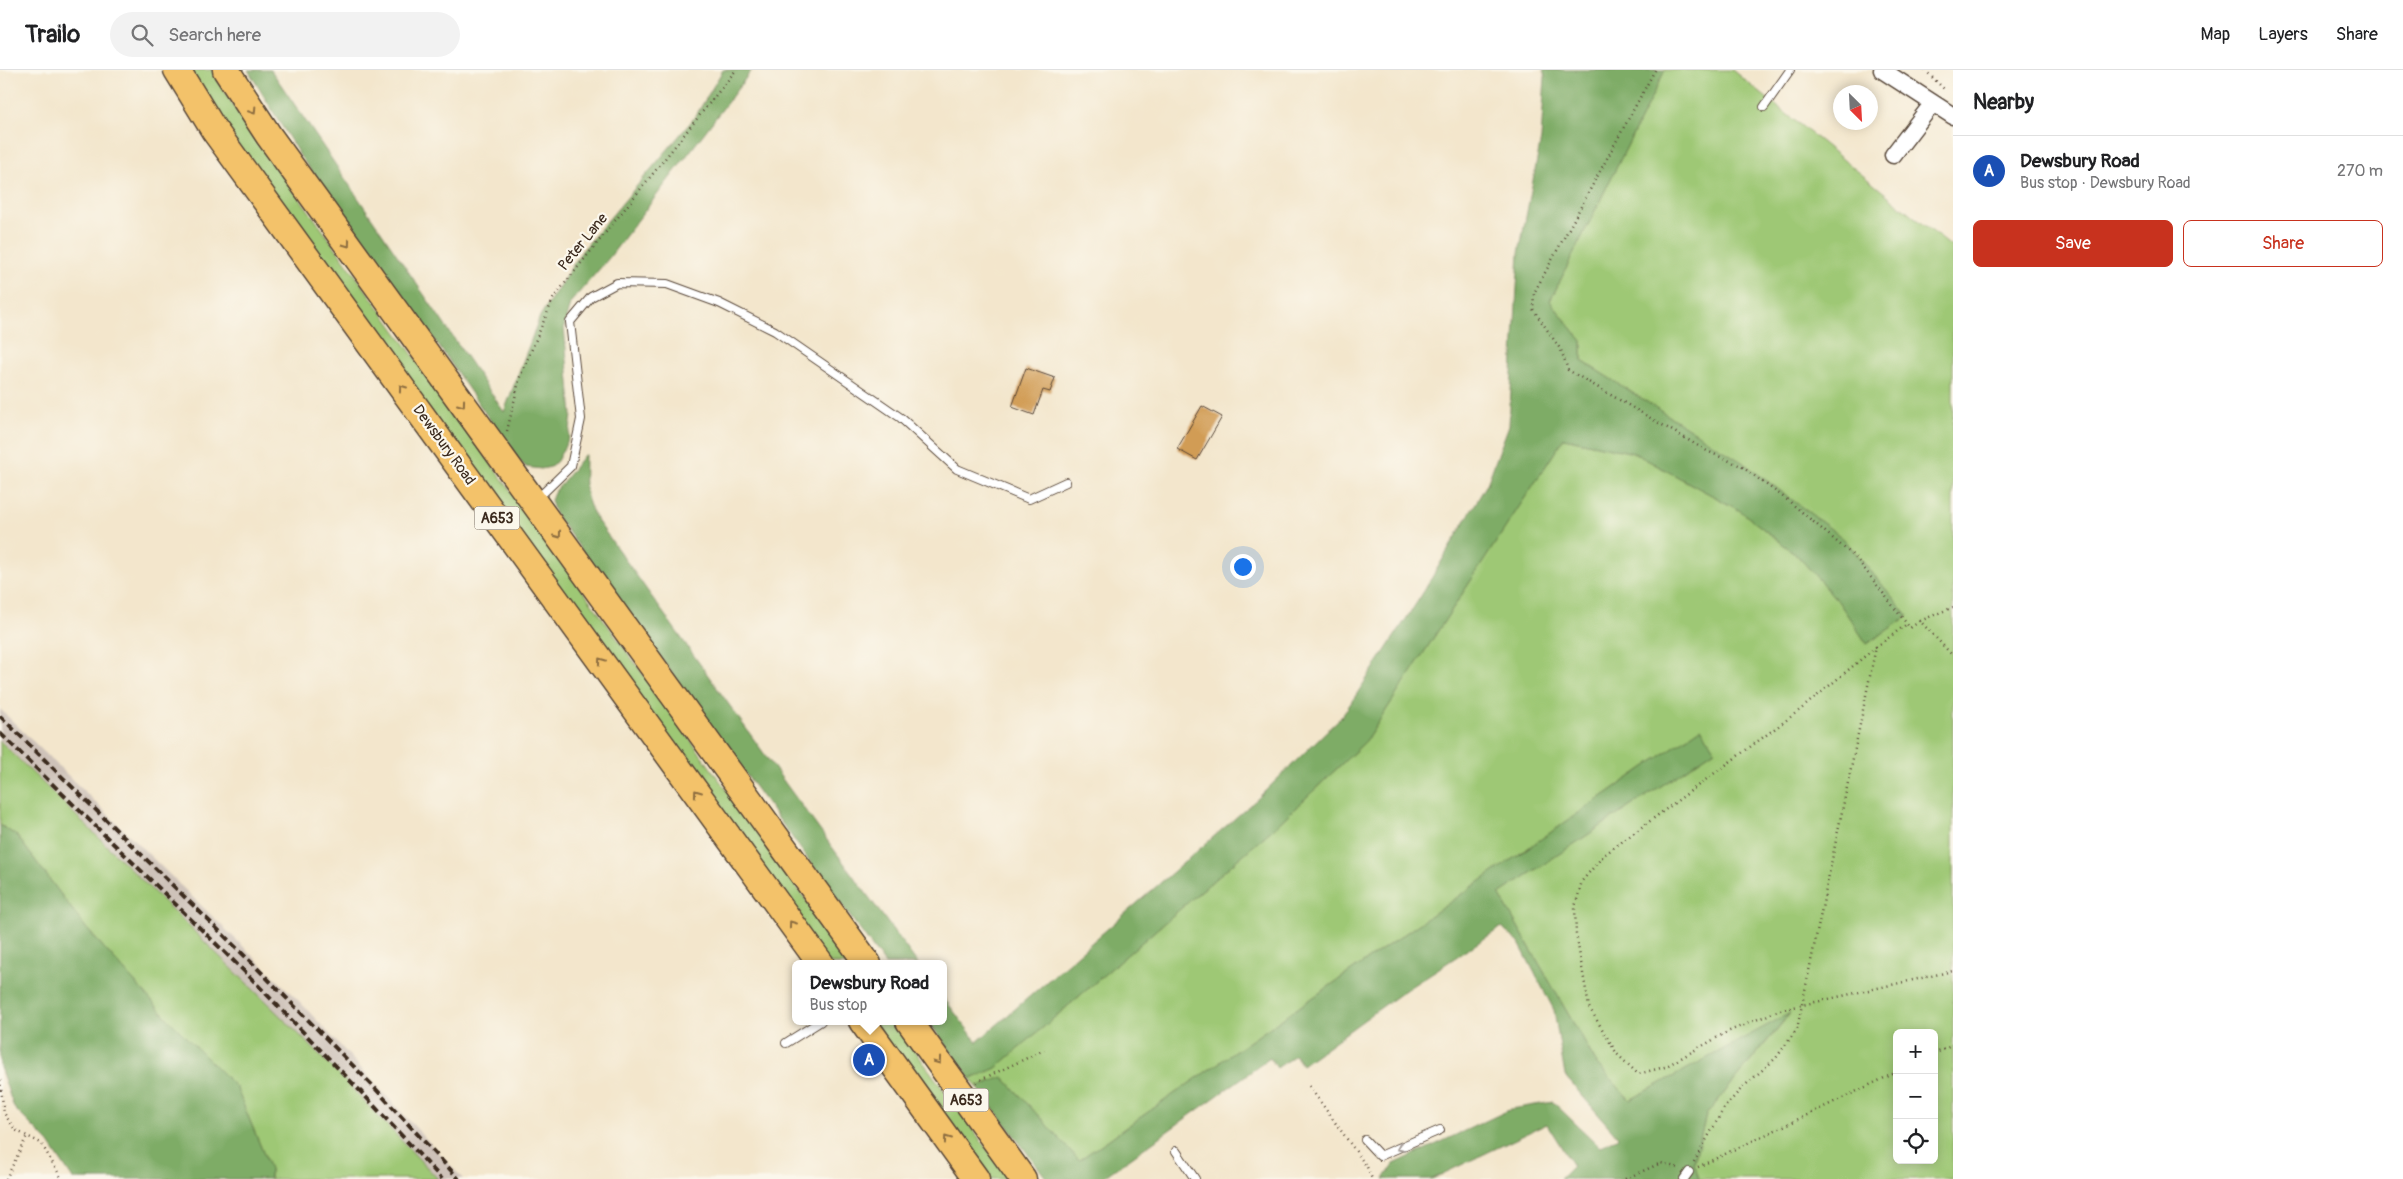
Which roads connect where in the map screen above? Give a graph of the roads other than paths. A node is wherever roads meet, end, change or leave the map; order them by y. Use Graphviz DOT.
graph roads {
  1 [pos="177,70"];
  2 [pos="226,70"];
  3 [pos="1790,70"];
  4 [pos="1882,70"];
  5 [pos="1932,103"];
  6 [pos="1764,107"];
  7 [pos="1953,116"];
  8 [pos="1893,155"];
  9 [pos="1066,482"];
  10 [pos="534,502"];
  11 [pos="818,960"];
  12 [pos="865,960"];
  13 [pos="815,1025"];
  14 [pos="865,1025"];
  15 [pos="912,1025"];
  16 [pos="786,1043"];
  17 [pos="1440,1130"];
  18 [pos="1364,1140"];
  19 [pos="1176,1151"];
  20 [pos="1689,1172"];
  21 [pos="976,1179"];
  22 [pos="1023,1179"];
  23 [pos="1195,1179"];
  24 [pos="1684,1179"];
  11 -- 1 [label="highway, Dewsbury Road / A653, one-way"];
  2 -- 10 [label="highway, A653, one-way"];
  3 -- 6 [label="lane"];
  4 -- 5 [label="street"];
  5 -- 7 [label="street"];
  5 -- 8 [label="street"];
  9 -- 10 [label="lane"];
  10 -- 12 [label="highway, A653, one-way"];
  13 -- 16 [label="lane"];
  21 -- 14 [label="highway, A653, one-way"];
  15 -- 22 [label="highway, A653, one-way"];
  17 -- 18 [label="lane, one-way"];
  19 -- 23 [label="lane"];
  20 -- 24 [label="lane"];
}
